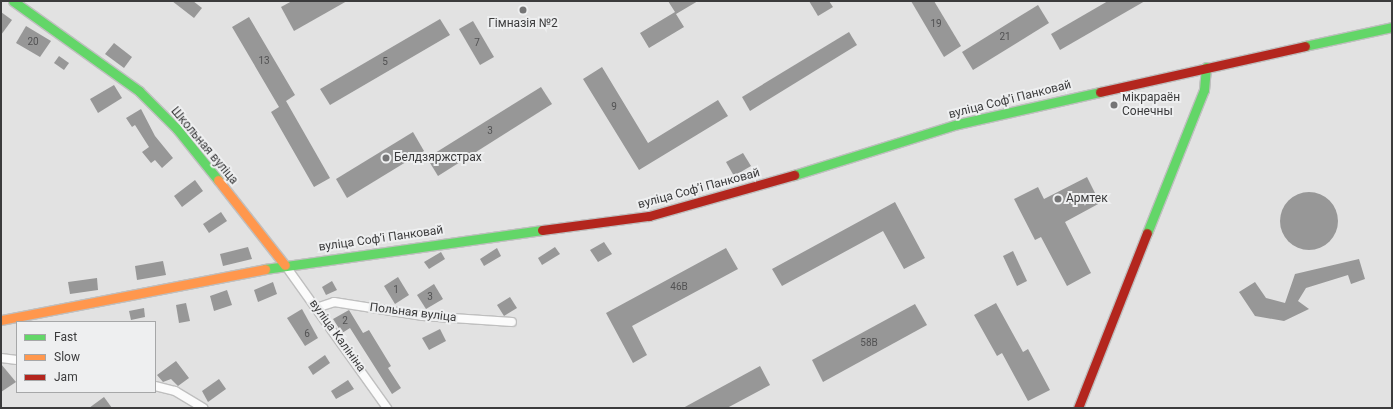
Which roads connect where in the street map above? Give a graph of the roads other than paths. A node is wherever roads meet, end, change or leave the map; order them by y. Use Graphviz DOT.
graph roads {
  1 [pos="13,1"];
  2 [pos="1392,27"];
  3 [pos="1206,67"];
  4 [pos="285,265"];
  5 [pos="316,308"];
  6 [pos="1,320"];
  7 [pos="512,322"];
  8 [pos="1,358"];
  9 [pos="16,360"];
  10 [pos="156,386"];
  11 [pos="203,408"];
  12 [pos="387,408"];
  13 [pos="1078,408"];
  1 -- 4 [label="main road, Школьная вуліца"];
  2 -- 3 [label="main road, вуліца Софʼі Панковай"];
  3 -- 4 [label="main road, вуліца Софʼі Панковай"];
  3 -- 13 [label="main road"];
  4 -- 5 [label="street, вуліца Калініна"];
  4 -- 6 [label="main road, вуліца Софʼі Панковай"];
  5 -- 7 [label="street, Польная вуліца"];
  5 -- 12 [label="street, вуліца Калініна"];
  8 -- 9 [label="street"];
  10 -- 11 [label="street"];
}
